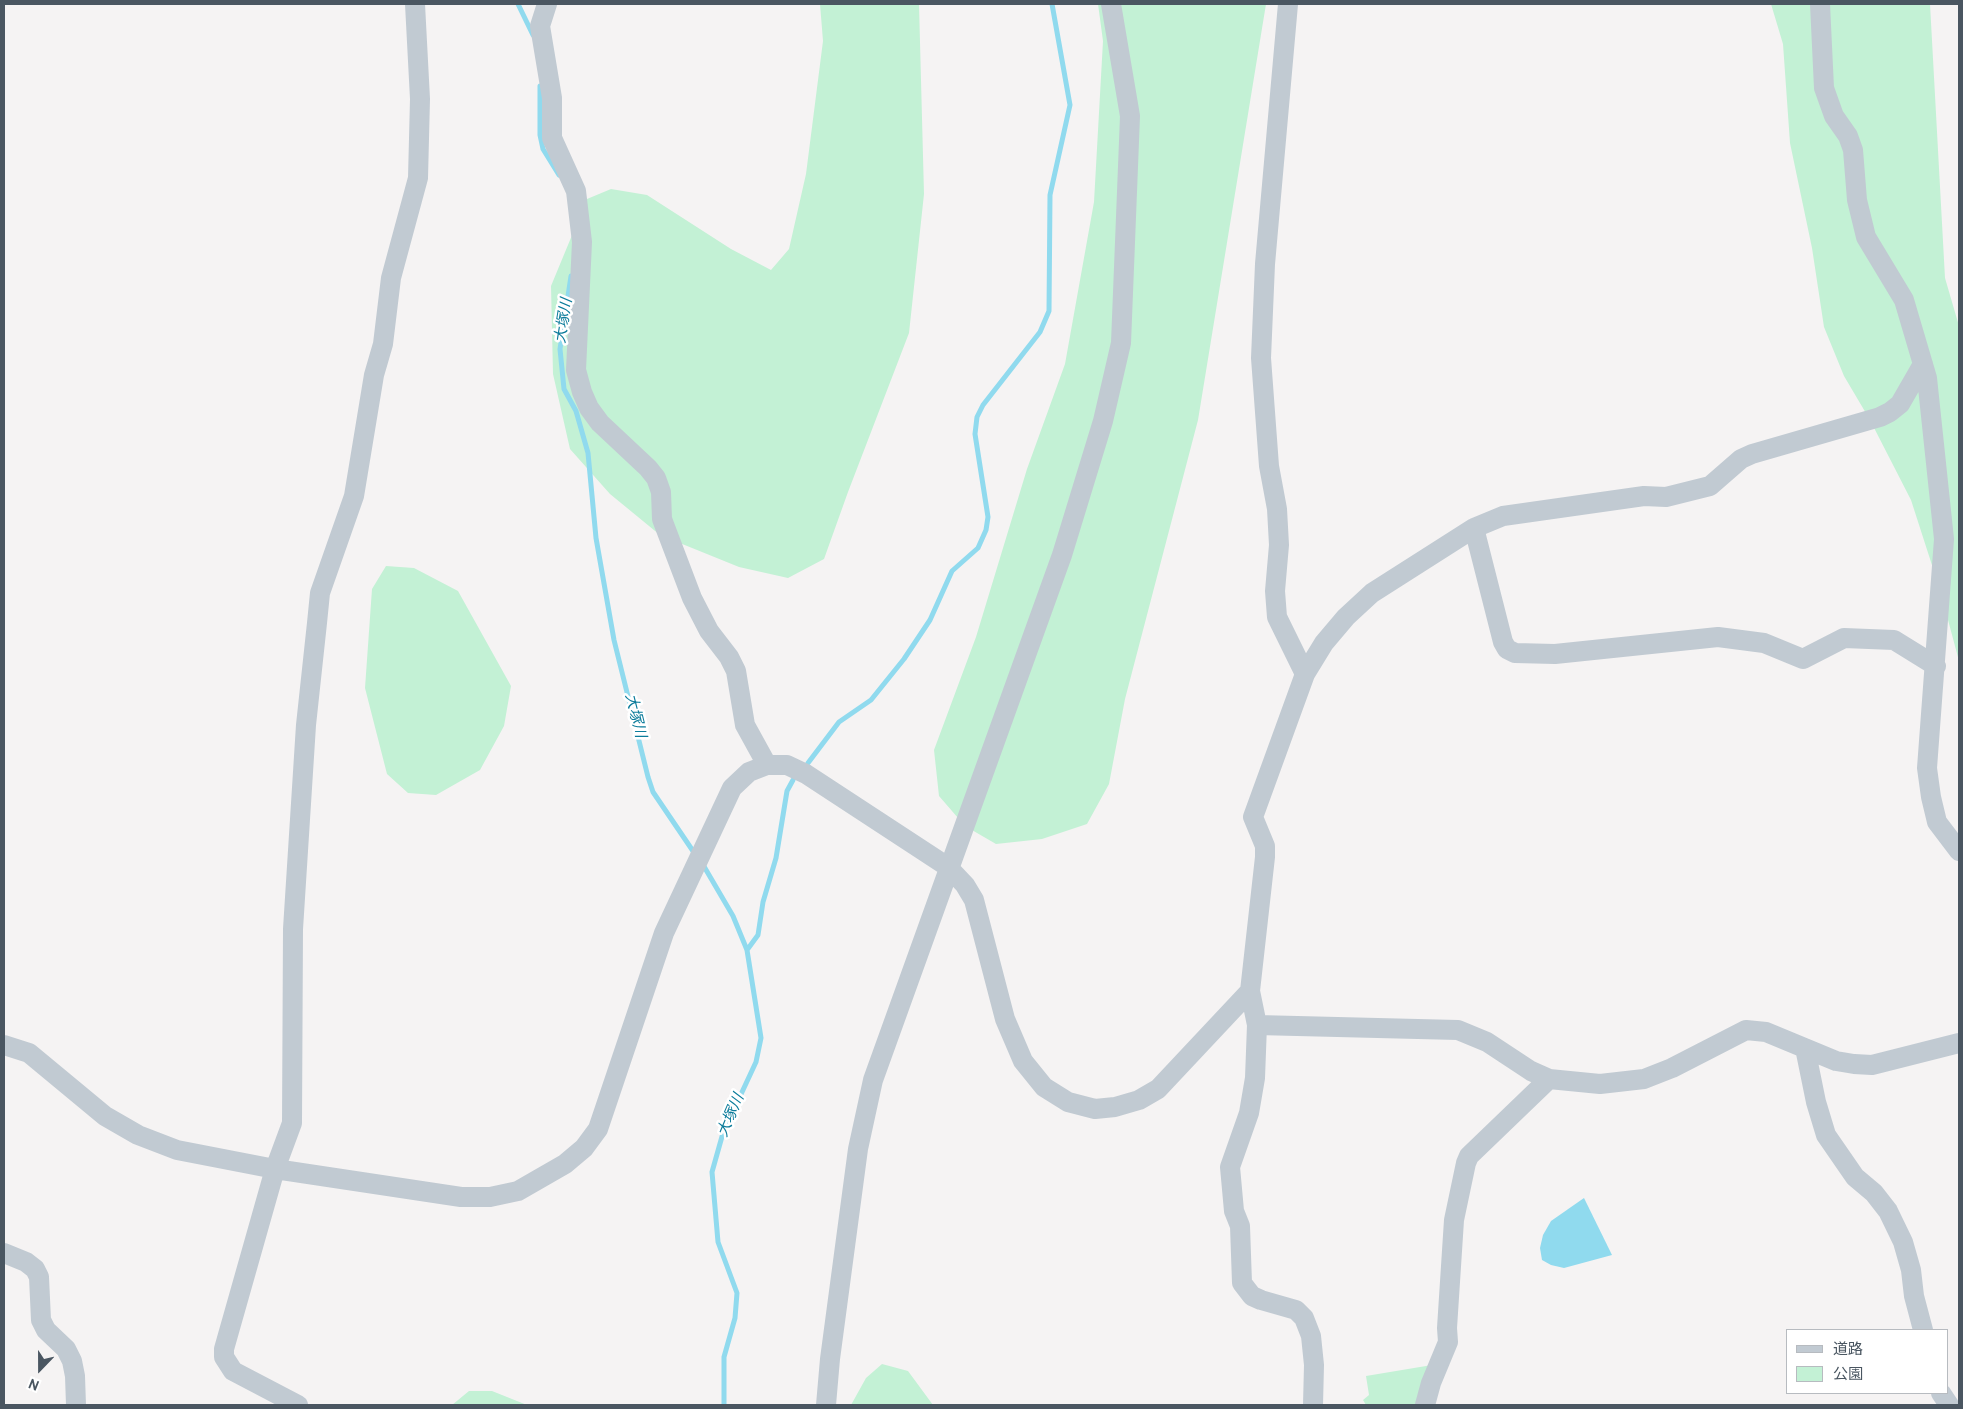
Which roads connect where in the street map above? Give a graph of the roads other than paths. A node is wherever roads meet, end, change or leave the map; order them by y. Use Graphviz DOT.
graph roads {
  1 [pos="415,4"];
  2 [pos="547,4"];
  3 [pos="1111,4"];
  4 [pos="1288,4"];
  5 [pos="1820,4"];
  6 [pos="1923,364"];
  7 [pos="1474,528"];
  8 [pos="1936,666"];
  9 [pos="1305,674"];
  10 [pos="767,765"];
  11 [pos="1958,847"];
  12 [pos="948,867"];
  13 [pos="1250,991"];
  14 [pos="1257,1025"];
  15 [pos="1959,1043"];
  16 [pos="4,1045"];
  17 [pos="1805,1048"];
  18 [pos="1549,1079"];
  19 [pos="275,1169"];
  20 [pos="4,1253"];
  21 [pos="1923,1329"];
  22 [pos="1942,1394"];
  23 [pos="76,1405"];
  24 [pos="298,1405"];
  25 [pos="826,1405"];
  26 [pos="1313,1405"];
  27 [pos="1425,1405"];
  28 [pos="1949,1405"];
  1 -- 19 [label="street"];
  2 -- 10 [label="street"];
  3 -- 12 [label="street"];
  4 -- 9 [label="street"];
  5 -- 6 [label="street"];
  6 -- 7 [label="street"];
  6 -- 8 [label="street"];
  7 -- 8 [label="street"];
  7 -- 9 [label="street"];
  8 -- 11 [label="street"];
  9 -- 13 [label="street"];
  10 -- 12 [label="street"];
  10 -- 19 [label="street"];
  12 -- 13 [label="street"];
  12 -- 25 [label="street"];
  13 -- 14 [label="street"];
  14 -- 18 [label="street"];
  14 -- 26 [label="street"];
  15 -- 17 [label="street"];
  16 -- 19 [label="street"];
  17 -- 18 [label="street"];
  17 -- 21 [label="street"];
  18 -- 27 [label="street"];
  19 -- 24 [label="street"];
  20 -- 23 [label="street"];
  22 -- 28 [label="street"];
}
